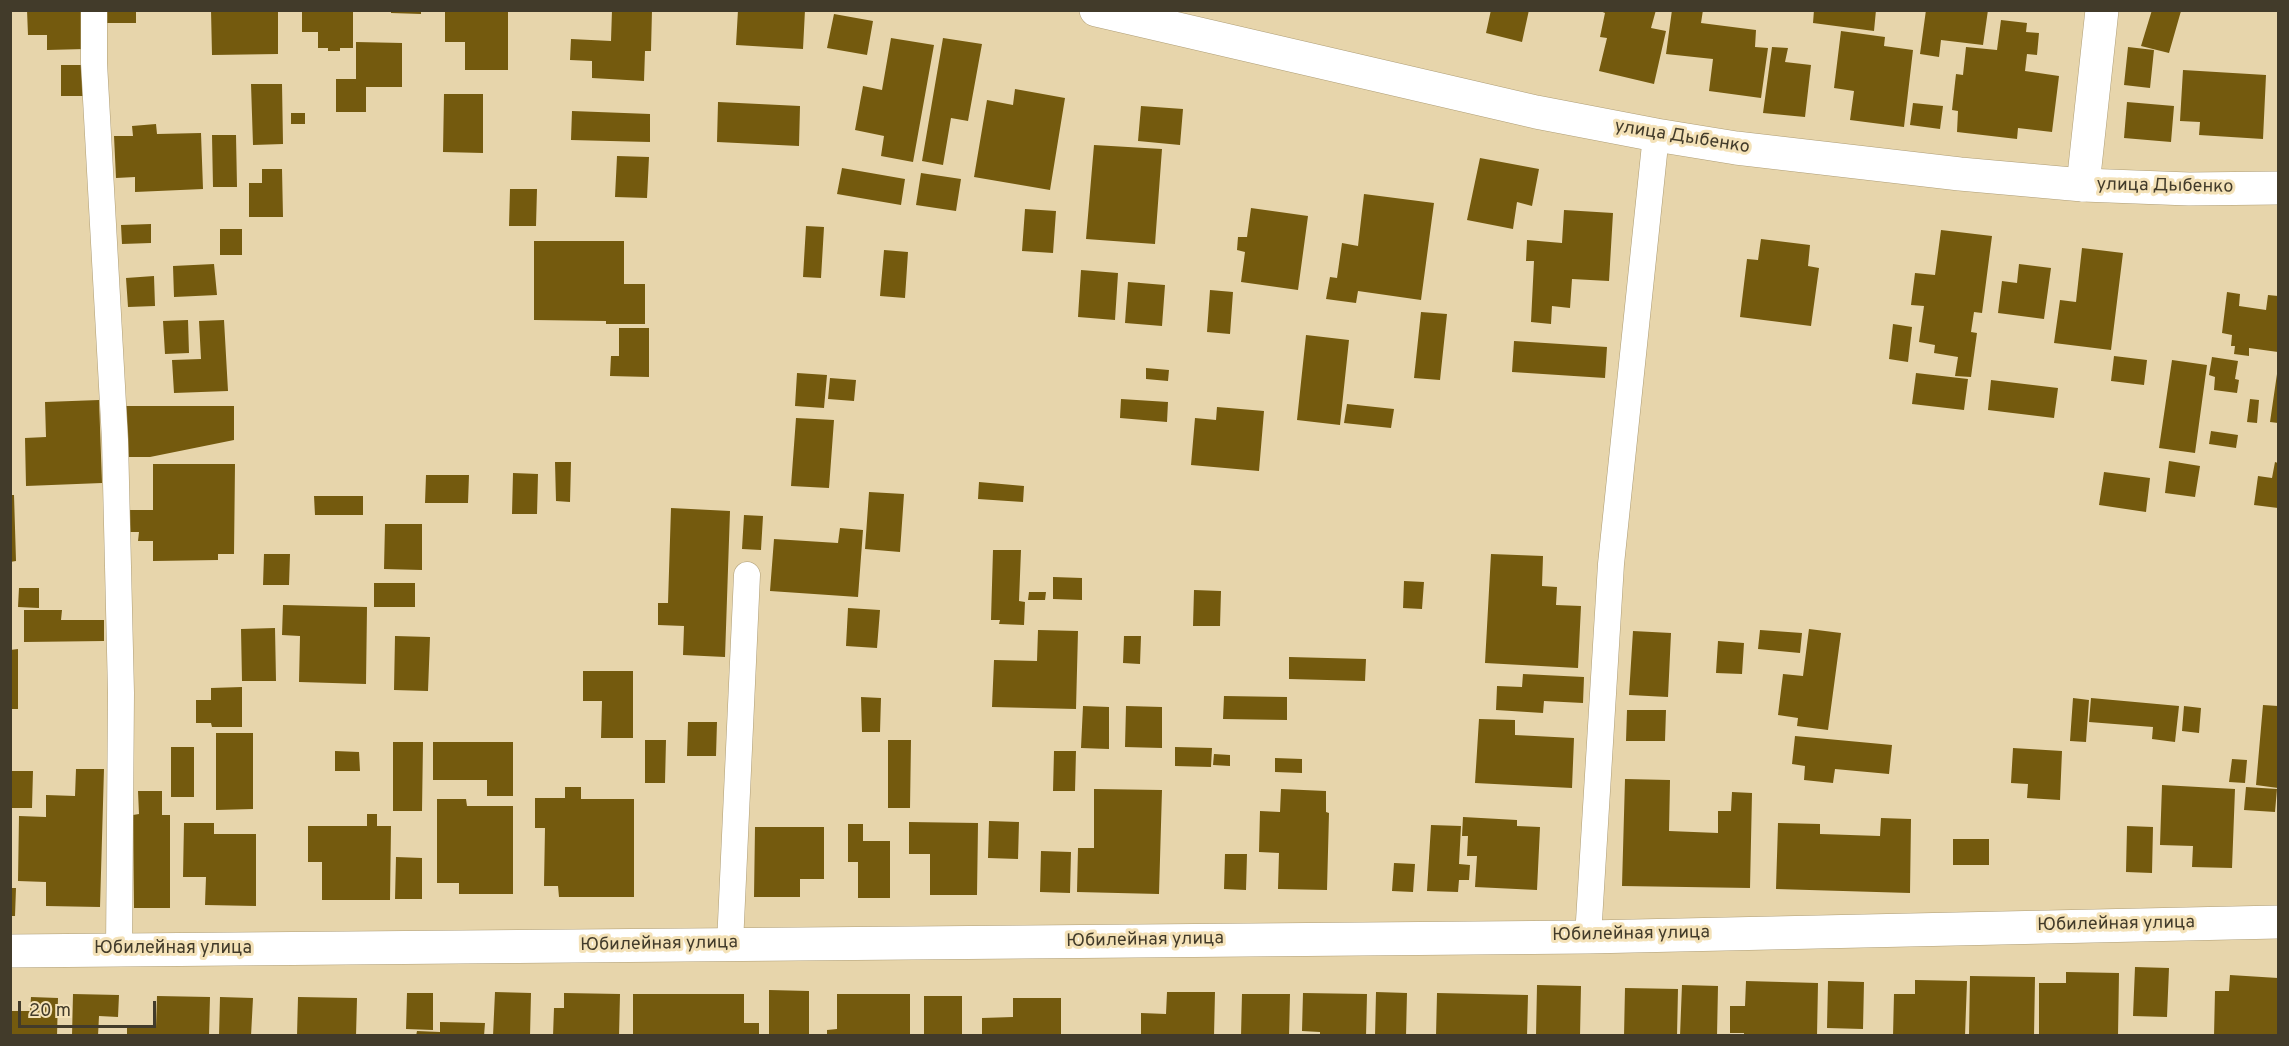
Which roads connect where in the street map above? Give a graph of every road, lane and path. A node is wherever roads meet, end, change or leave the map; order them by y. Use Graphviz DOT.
graph roads {
  1 [pos="94,10"];
  2 [pos="1096,10"];
  3 [pos="2102,10"];
  4 [pos="1656,135"];
  5 [pos="2084,185"];
  6 [pos="2278,188"];
  7 [pos="747,575"];
  8 [pos="2278,922"];
  9 [pos="1588,937"];
  10 [pos="729,944"];
  11 [pos="119,950"];
  12 [pos="10,951"];
  1 -- 11 [label="lane"];
  2 -- 4 [label="street, улица Дыбенко"];
  3 -- 5 [label="street"];
  4 -- 5 [label="street, улица Дыбенко"];
  4 -- 9 [label="lane"];
  5 -- 6 [label="street, улица Дыбенко"];
  7 -- 10 [label="lane"];
  8 -- 9 [label="street, Юбилейная улица"];
  9 -- 10 [label="street, Юбилейная улица"];
  10 -- 11 [label="street, Юбилейная улица"];
  11 -- 12 [label="street, Юбилейная улица"];
}
